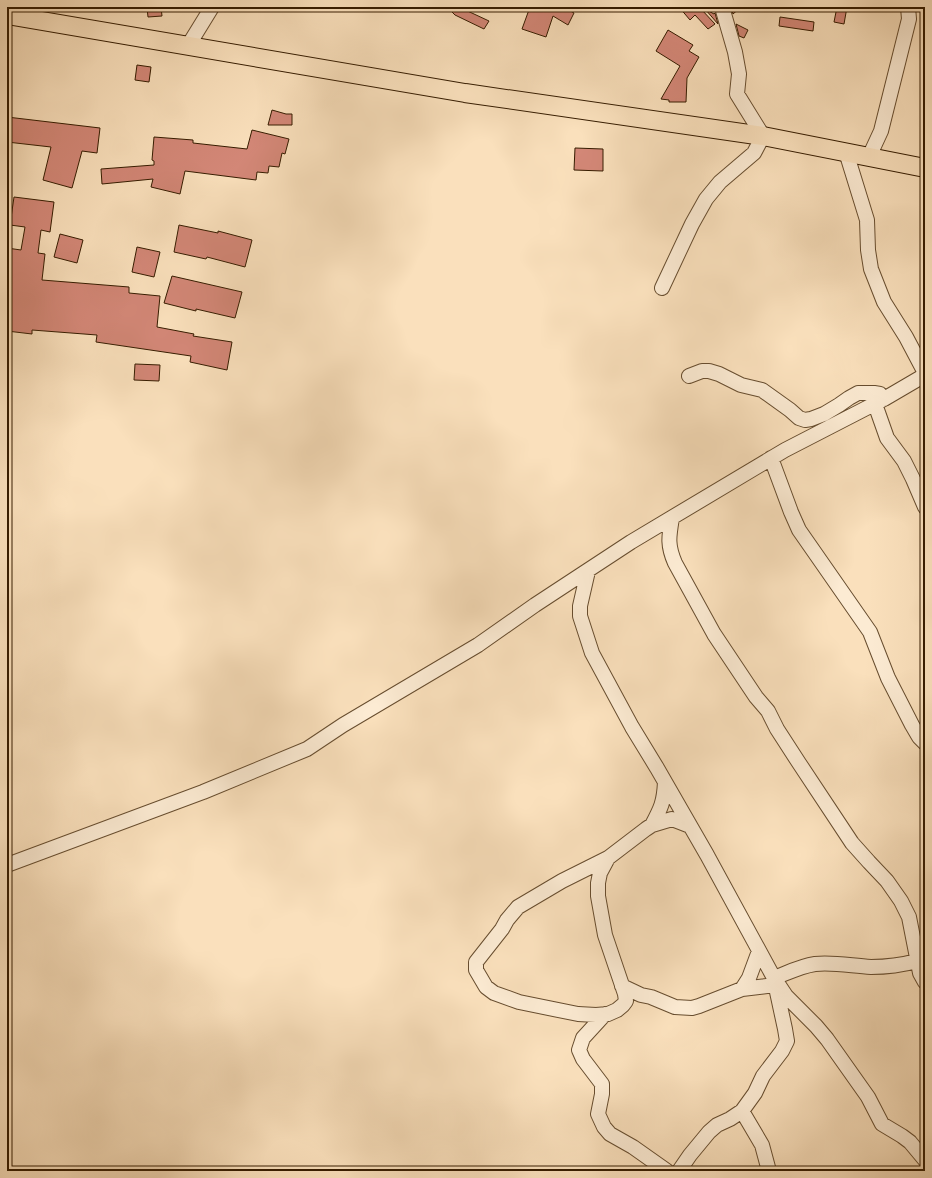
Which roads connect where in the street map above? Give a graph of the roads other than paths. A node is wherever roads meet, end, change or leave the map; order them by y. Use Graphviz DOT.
graph roads {
  1 [pos="212,7"];
  2 [pos="722,7"];
  3 [pos="908,7"];
  4 [pos="7,15"];
  5 [pos="188,46"];
  6 [pos="762,136"];
  7 [pos="846,152"];
  8 [pos="869,157"];
  9 [pos="925,168"];
  10 [pos="662,288"];
  11 [pos="925,374"];
  12 [pos="689,376"];
  13 [pos="879,401"];
  14 [pos="771,458"];
  15 [pos="925,507"];
  16 [pos="672,518"];
  17 [pos="588,571"];
  18 [pos="925,743"];
  19 [pos="665,782"];
  20 [pos="652,825"];
  21 [pos="690,826"];
  22 [pos="608,858"];
  23 [pos="7,865"];
  24 [pos="759,951"];
  25 [pos="917,970"];
  26 [pos="774,982"];
  27 [pos="622,986"];
  28 [pos="742,989"];
  29 [pos="641,995"];
  30 [pos="626,1001"];
  31 [pos="605,1014"];
  32 [pos="742,1111"];
  33 [pos="925,1160"];
  34 [pos="667,1171"];
  35 [pos="679,1171"];
  36 [pos="769,1171"];
  1 -- 5 [label="street"];
  2 -- 6 [label="street"];
  3 -- 8 [label="street"];
  4 -- 5 [label="main road"];
  5 -- 6 [label="main road"];
  6 -- 7 [label="main road"];
  6 -- 10 [label="street"];
  7 -- 8 [label="main road"];
  7 -- 11 [label="street"];
  8 -- 9 [label="main road"];
  11 -- 13 [label="street"];
  12 -- 13 [label="street"];
  13 -- 14 [label="street"];
  13 -- 15 [label="street"];
  14 -- 16 [label="street"];
  14 -- 18 [label="street"];
  16 -- 17 [label="street"];
  16 -- 25 [label="street"];
  17 -- 19 [label="street"];
  17 -- 23 [label="street"];
  19 -- 20 [label="street"];
  19 -- 21 [label="street"];
  20 -- 21 [label="street"];
  20 -- 22 [label="street"];
  21 -- 24 [label="street"];
  22 -- 27 [label="street"];
  22 -- 31 [label="street"];
  24 -- 26 [label="street"];
  24 -- 28 [label="street"];
  25 -- 26 [label="street"];
  26 -- 28 [label="street"];
  26 -- 32 [label="street"];
  26 -- 33 [label="street"];
  27 -- 29 [label="street"];
  27 -- 30 [label="street"];
  28 -- 29 [label="street"];
  29 -- 30 [label="street"];
  30 -- 31 [label="street"];
  31 -- 34 [label="street"];
  32 -- 35 [label="street"];
  32 -- 36 [label="street"];
}
